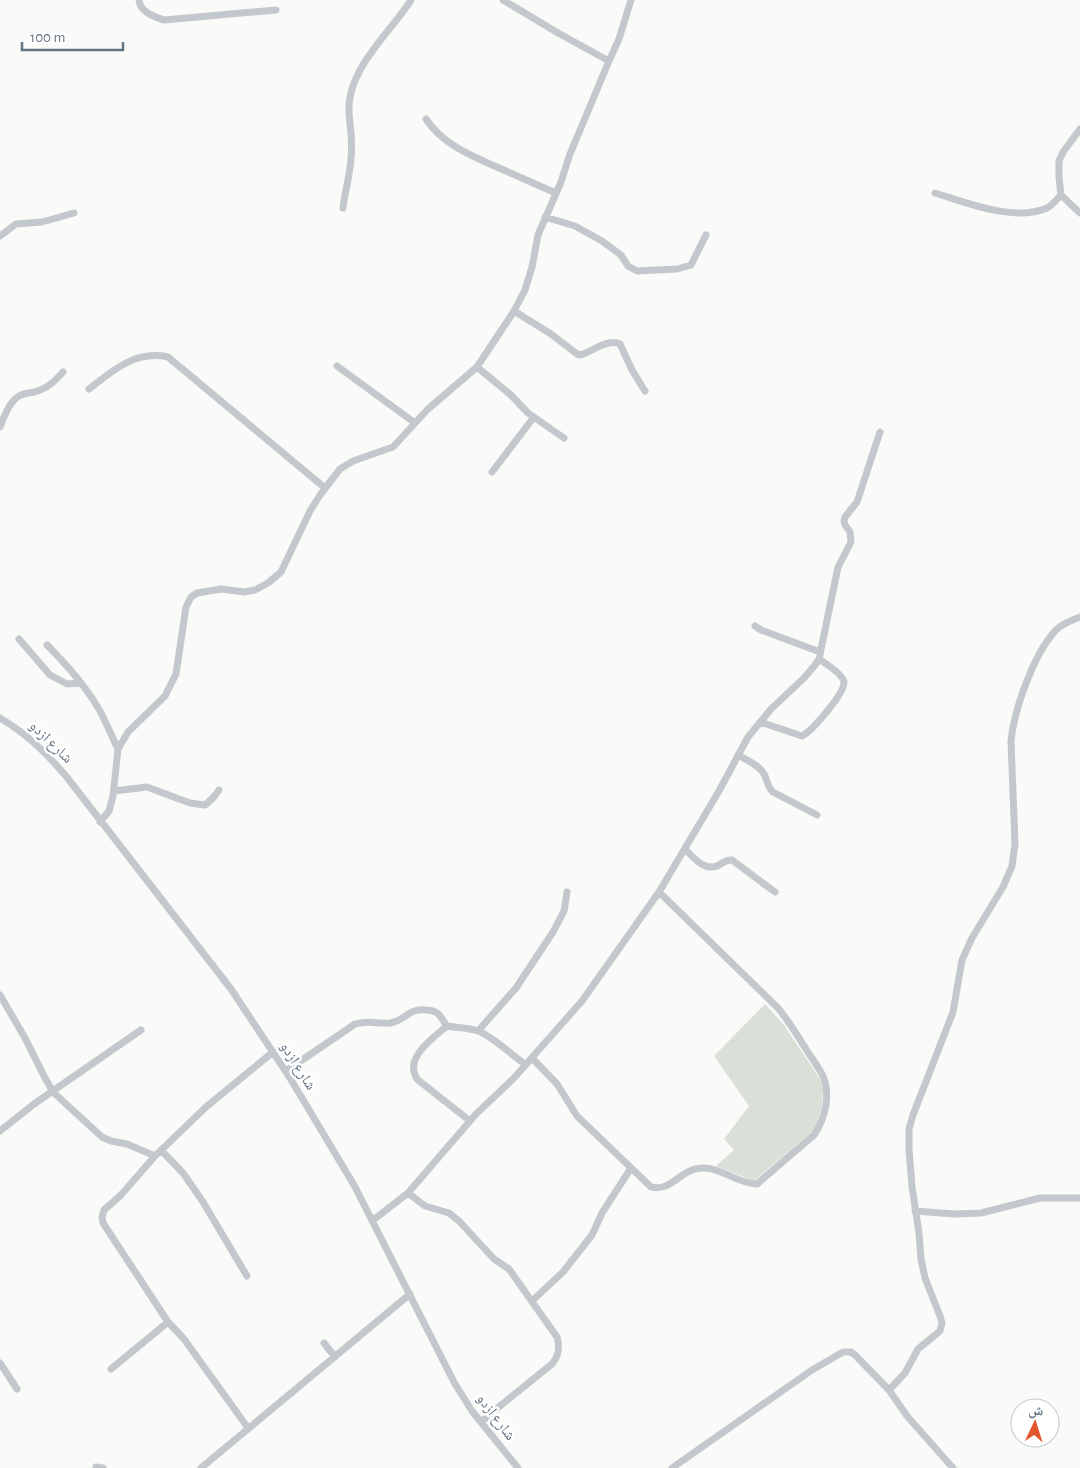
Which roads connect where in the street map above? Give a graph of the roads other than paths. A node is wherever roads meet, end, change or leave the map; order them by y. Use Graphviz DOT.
graph roads {
  1 [pos="139,0"];
  2 [pos="411,0"];
  3 [pos="503,0"];
  4 [pos="631,0"];
  5 [pos="276,10"];
  6 [pos="609,61"];
  7 [pos="426,120"];
  8 [pos="1080,129"];
  9 [pos="556,193"];
  10 [pos="935,193"];
  11 [pos="1061,195"];
  12 [pos="343,208"];
  13 [pos="74,213"];
  14 [pos="1080,213"];
  15 [pos="545,217"];
  16 [pos="706,235"];
  17 [pos="0,236"];
  18 [pos="514,311"];
  19 [pos="337,366"];
  20 [pos="476,367"];
  21 [pos="63,372"];
  22 [pos="89,389"];
  23 [pos="645,391"];
  24 [pos="534,417"];
  25 [pos="415,423"];
  26 [pos="0,427"];
  27 [pos="880,432"];
  28 [pos="564,438"];
  29 [pos="492,472"];
  30 [pos="325,488"];
  31 [pos="1080,617"];
  32 [pos="755,626"];
  33 [pos="19,639"];
  34 [pos="47,645"];
  35 [pos="819,655"];
  36 [pos="81,683"];
  37 [pos="0,718"];
  38 [pos="760,722"];
  39 [pos="118,748"];
  40 [pos="738,755"];
  41 [pos="219,790"];
  42 [pos="114,791"];
  43 [pos="817,816"];
  44 [pos="100,822"];
  45 [pos="685,849"];
  46 [pos="567,892"];
  47 [pos="659,892"];
  48 [pos="775,892"];
  49 [pos="0,995"];
  50 [pos="447,1026"];
  51 [pos="141,1030"];
  52 [pos="478,1031"];
  53 [pos="273,1052"];
  54 [pos="532,1058"];
  55 [pos="526,1065"];
  56 [pos="286,1071"];
  57 [pos="53,1092"];
  58 [pos="470,1121"];
  59 [pos="0,1131"];
  60 [pos="161,1150"];
  61 [pos="154,1156"];
  62 [pos="632,1168"];
  63 [pos="408,1193"];
  64 [pos="1080,1198"];
  65 [pos="915,1211"];
  66 [pos="372,1221"];
  67 [pos="247,1276"];
  68 [pos="410,1294"];
  69 [pos="532,1301"];
  70 [pos="168,1322"];
  71 [pos="324,1343"];
  72 [pos="335,1357"];
  73 [pos="0,1363"];
  74 [pos="111,1369"];
  75 [pos="17,1389"];
  76 [pos="889,1390"];
  77 [pos="481,1422"];
  78 [pos="248,1428"];
  79 [pos="201,1468"];
  80 [pos="518,1468"];
  81 [pos="672,1468"];
  82 [pos="953,1468"];
  1 -- 5 [label="street"];
  2 -- 12 [label="street"];
  3 -- 6 [label="street"];
  4 -- 6 [label="street"];
  6 -- 9 [label="street"];
  7 -- 9 [label="street"];
  8 -- 11 [label="street"];
  9 -- 15 [label="street"];
  10 -- 11 [label="street"];
  11 -- 14 [label="street"];
  13 -- 17 [label="street"];
  15 -- 16 [label="street"];
  15 -- 18 [label="street"];
  18 -- 20 [label="street"];
  18 -- 23 [label="street"];
  19 -- 25 [label="street"];
  20 -- 24 [label="street"];
  20 -- 25 [label="street"];
  21 -- 26 [label="street"];
  22 -- 30 [label="street"];
  24 -- 28 [label="street"];
  24 -- 29 [label="street"];
  25 -- 30 [label="street"];
  27 -- 35 [label="street"];
  30 -- 39 [label="street"];
  31 -- 65 [label="street"];
  32 -- 35 [label="street"];
  33 -- 36 [label="street"];
  34 -- 36 [label="street"];
  35 -- 38 [label="street"];
  35 -- 38 [label="street"];
  36 -- 39 [label="street"];
  37 -- 44 [label="street, شارع ازدو"];
  38 -- 40 [label="street"];
  39 -- 42 [label="street"];
  40 -- 43 [label="street"];
  40 -- 45 [label="street"];
  41 -- 42 [label="street"];
  42 -- 44 [label="street"];
  44 -- 53 [label="street, شارع ازدو"];
  45 -- 47 [label="street"];
  45 -- 48 [label="street"];
  46 -- 52 [label="street"];
  47 -- 54 [label="street"];
  47 -- 62 [label="street"];
  49 -- 57 [label="street"];
  50 -- 52 [label="street"];
  50 -- 56 [label="street"];
  50 -- 58 [label="street"];
  51 -- 57 [label="street"];
  52 -- 55 [label="street"];
  53 -- 56 [label="street, شارع ازدو"];
  53 -- 60 [label="street"];
  54 -- 55 [label="street"];
  54 -- 62 [label="street"];
  55 -- 58 [label="street"];
  56 -- 66 [label="street, شارع ازدو"];
  57 -- 59 [label="street"];
  57 -- 61 [label="street"];
  58 -- 63 [label="street"];
  60 -- 61 [label="street"];
  60 -- 67 [label="street"];
  61 -- 70 [label="street"];
  62 -- 69 [label="street"];
  63 -- 66 [label="street"];
  63 -- 69 [label="street"];
  64 -- 65 [label="street"];
  65 -- 76 [label="street"];
  66 -- 68 [label="street, شارع ازدو"];
  68 -- 72 [label="street"];
  68 -- 77 [label="street, شارع ازدو"];
  69 -- 77 [label="street"];
  70 -- 74 [label="street"];
  70 -- 78 [label="street"];
  71 -- 72 [label="street"];
  72 -- 78 [label="street"];
  73 -- 75 [label="street"];
  76 -- 81 [label="street"];
  76 -- 82 [label="street"];
  77 -- 80 [label="street, شارع ازدو"];
  78 -- 79 [label="street"];
}
